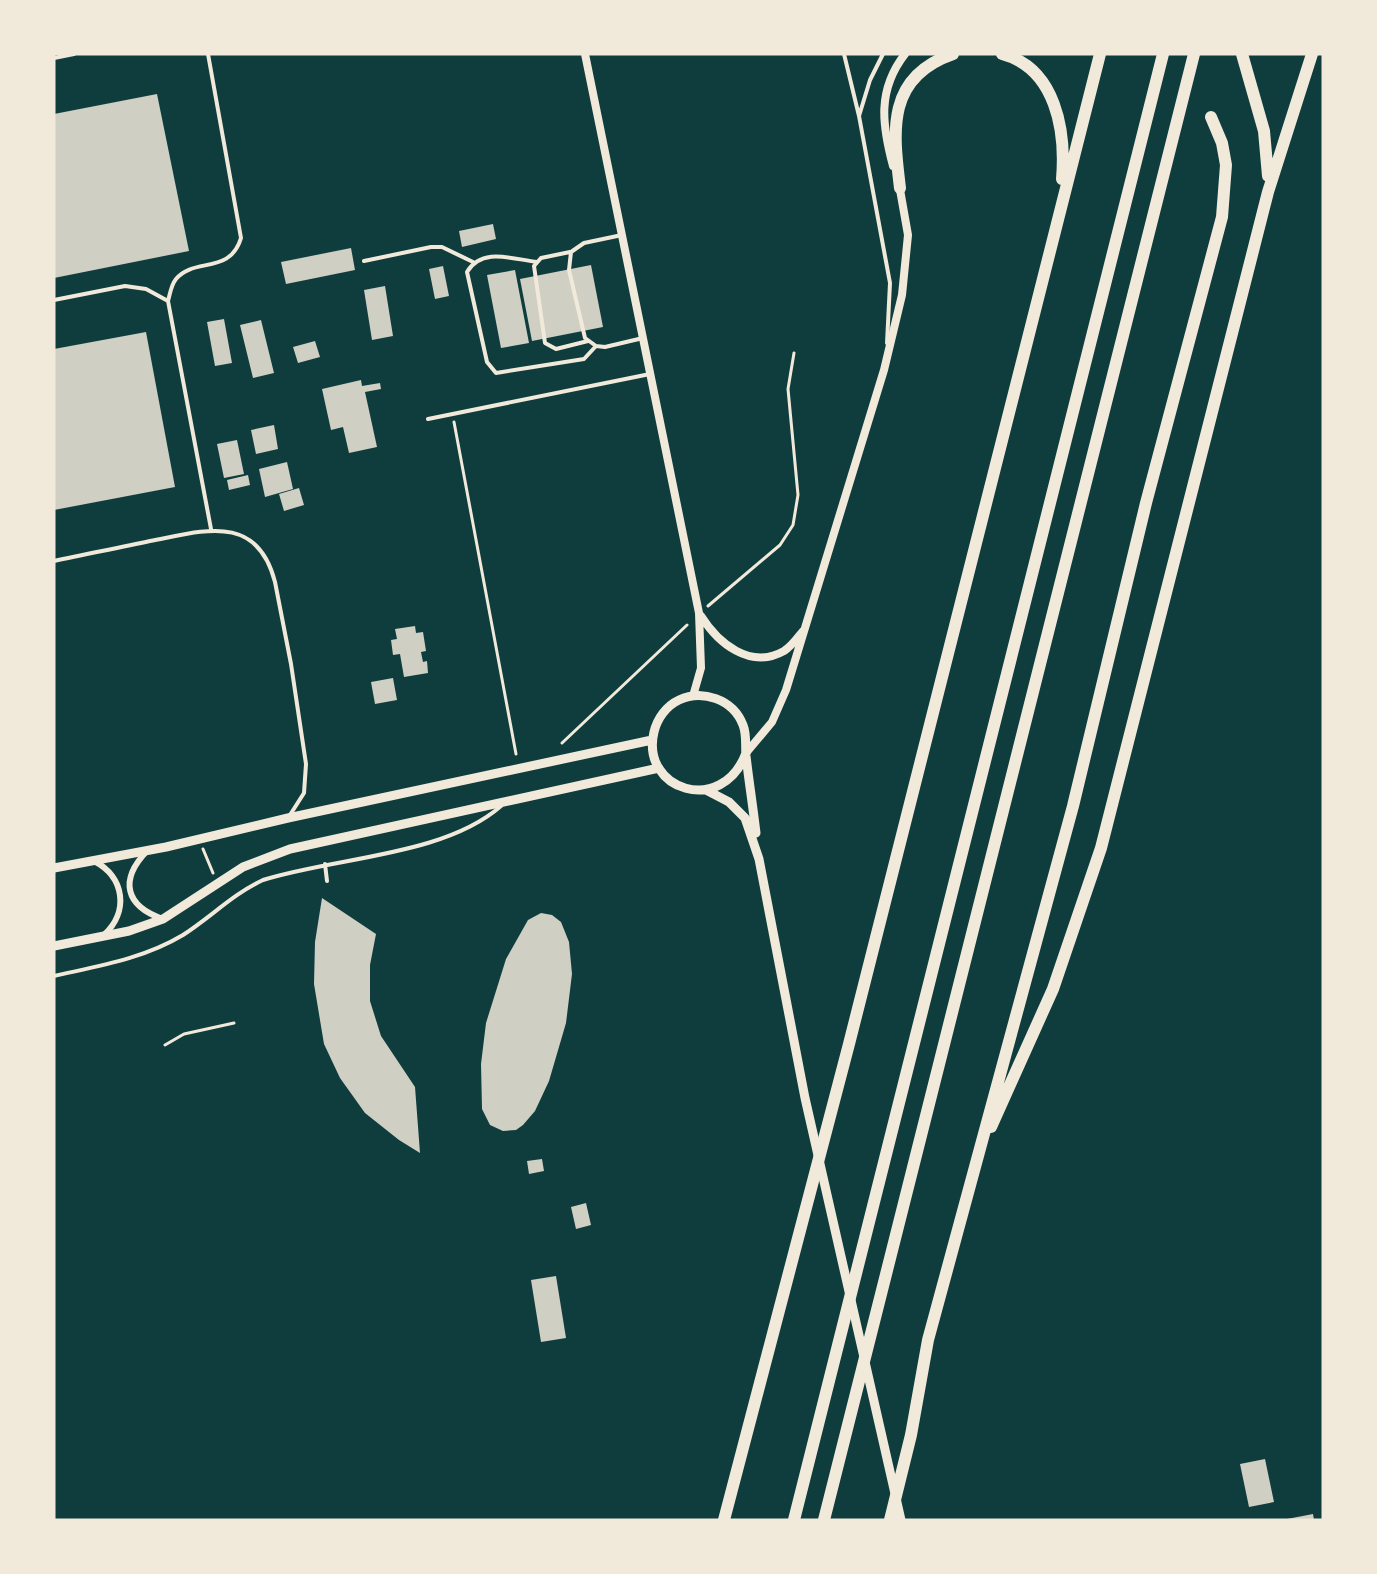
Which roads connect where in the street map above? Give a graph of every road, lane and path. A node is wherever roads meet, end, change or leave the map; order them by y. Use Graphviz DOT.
graph roads {
  1 [pos="74,54"];
  2 [pos="208,54"];
  3 [pos="585,54"];
  4 [pos="844,54"];
  5 [pos="883,54"];
  6 [pos="905,54"];
  7 [pos="953,54"];
  8 [pos="1002,54"];
  9 [pos="1100,54"];
  10 [pos="1163,54"];
  11 [pos="1194,54"];
  12 [pos="1242,54"];
  13 [pos="1312,54"];
  14 [pos="54,58"];
  15 [pos="859,116"];
  16 [pos="1212,117"];
  17 [pos="900,188"];
  18 [pos="1268,192"];
  19 [pos="1059,212"];
  20 [pos="622,235"];
  21 [pos="571,252"];
  22 [pos="364,261"];
  23 [pos="473,262"];
  24 [pos="537,262"];
  25 [pos="54,300"];
  26 [pos="168,301"];
  27 [pos="644,338"];
  28 [pos="588,341"];
  29 [pos="596,346"];
  30 [pos="794,353"];
  31 [pos="884,370"];
  32 [pos="651,374"];
  33 [pos="453,414"];
  34 [pos="428,419"];
  35 [pos="211,529"];
  36 [pos="54,561"];
  37 [pos="718,597"];
  38 [pos="699,613"];
  39 [pos="806,628"];
  40 [pos="679,633"];
  41 [pos="693,696"];
  42 [pos="652,740"];
  43 [pos="562,743"];
  44 [pos="746,753"];
  45 [pos="516,754"];
  46 [pos="659,768"];
  47 [pos="706,790"];
  48 [pos="506,801"];
  49 [pos="288,818"];
  50 [pos="202,846"];
  51 [pos="147,850"];
  52 [pos="759,859"];
  53 [pos="94,861"];
  54 [pos="325,864"];
  55 [pos="54,868"];
  56 [pos="214,875"];
  57 [pos="327,881"];
  58 [pos="163,919"];
  59 [pos="103,935"];
  60 [pos="54,946"];
  61 [pos="54,976"];
  62 [pos="234,1023"];
  63 [pos="165,1045"];
  64 [pos="976,1161"];
  65 [pos="724,1520"];
  66 [pos="794,1520"];
  67 [pos="824,1520"];
  68 [pos="890,1520"];
  69 [pos="901,1520"];
  1 -- 14 [label="lane"];
  2 -- 26 [label="lane"];
  3 -- 20 [label="street"];
  4 -- 15 [label="lane"];
  5 -- 15 [label="lane"];
  6 -- 17 [label="street"];
  7 -- 17 [label="highway"];
  8 -- 19 [label="highway"];
  9 -- 19 [label="highway"];
  10 -- 66 [label="highway"];
  11 -- 67 [label="highway"];
  12 -- 18 [label="highway"];
  13 -- 18 [label="highway"];
  15 -- 31 [label="lane"];
  16 -- 64 [label="highway"];
  17 -- 31 [label="street"];
  18 -- 64 [label="highway"];
  19 -- 65 [label="highway"];
  20 -- 21 [label="lane"];
  20 -- 27 [label="street"];
  21 -- 24 [label="lane"];
  21 -- 28 [label="lane"];
  22 -- 23 [label="lane"];
  23 -- 24 [label="lane"];
  23 -- 29 [label="lane"];
  24 -- 28 [label="lane"];
  25 -- 26 [label="lane"];
  26 -- 35 [label="lane"];
  27 -- 29 [label="lane"];
  27 -- 32 [label="street"];
  28 -- 29 [label="lane"];
  30 -- 37 [label="path"];
  31 -- 39 [label="street"];
  32 -- 33 [label="lane"];
  32 -- 38 [label="street"];
  33 -- 34 [label="lane"];
  33 -- 45 [label="path"];
  35 -- 36 [label="lane"];
  35 -- 49 [label="lane"];
  38 -- 39 [label="street"];
  38 -- 41 [label="street"];
  39 -- 44 [label="street"];
  40 -- 43 [label="path"];
  41 -- 42 [label="main road"];
  41 -- 44 [label="main road"];
  42 -- 46 [label="main road"];
  42 -- 49 [label="main road"];
  44 -- 47 [label="main road"];
  44 -- 52 [label="main road"];
  46 -- 47 [label="main road"];
  46 -- 48 [label="main road"];
  47 -- 52 [label="main road"];
  48 -- 54 [label="lane"];
  48 -- 58 [label="main road"];
  49 -- 51 [label="main road"];
  50 -- 56 [label="path"];
  51 -- 53 [label="main road"];
  51 -- 58 [label="street"];
  52 -- 69 [label="main road"];
  53 -- 55 [label="main road"];
  53 -- 59 [label="street"];
  54 -- 57 [label="lane"];
  54 -- 61 [label="lane"];
  58 -- 59 [label="main road"];
  59 -- 60 [label="main road"];
  62 -- 63 [label="path"];
  64 -- 68 [label="highway"];
}
